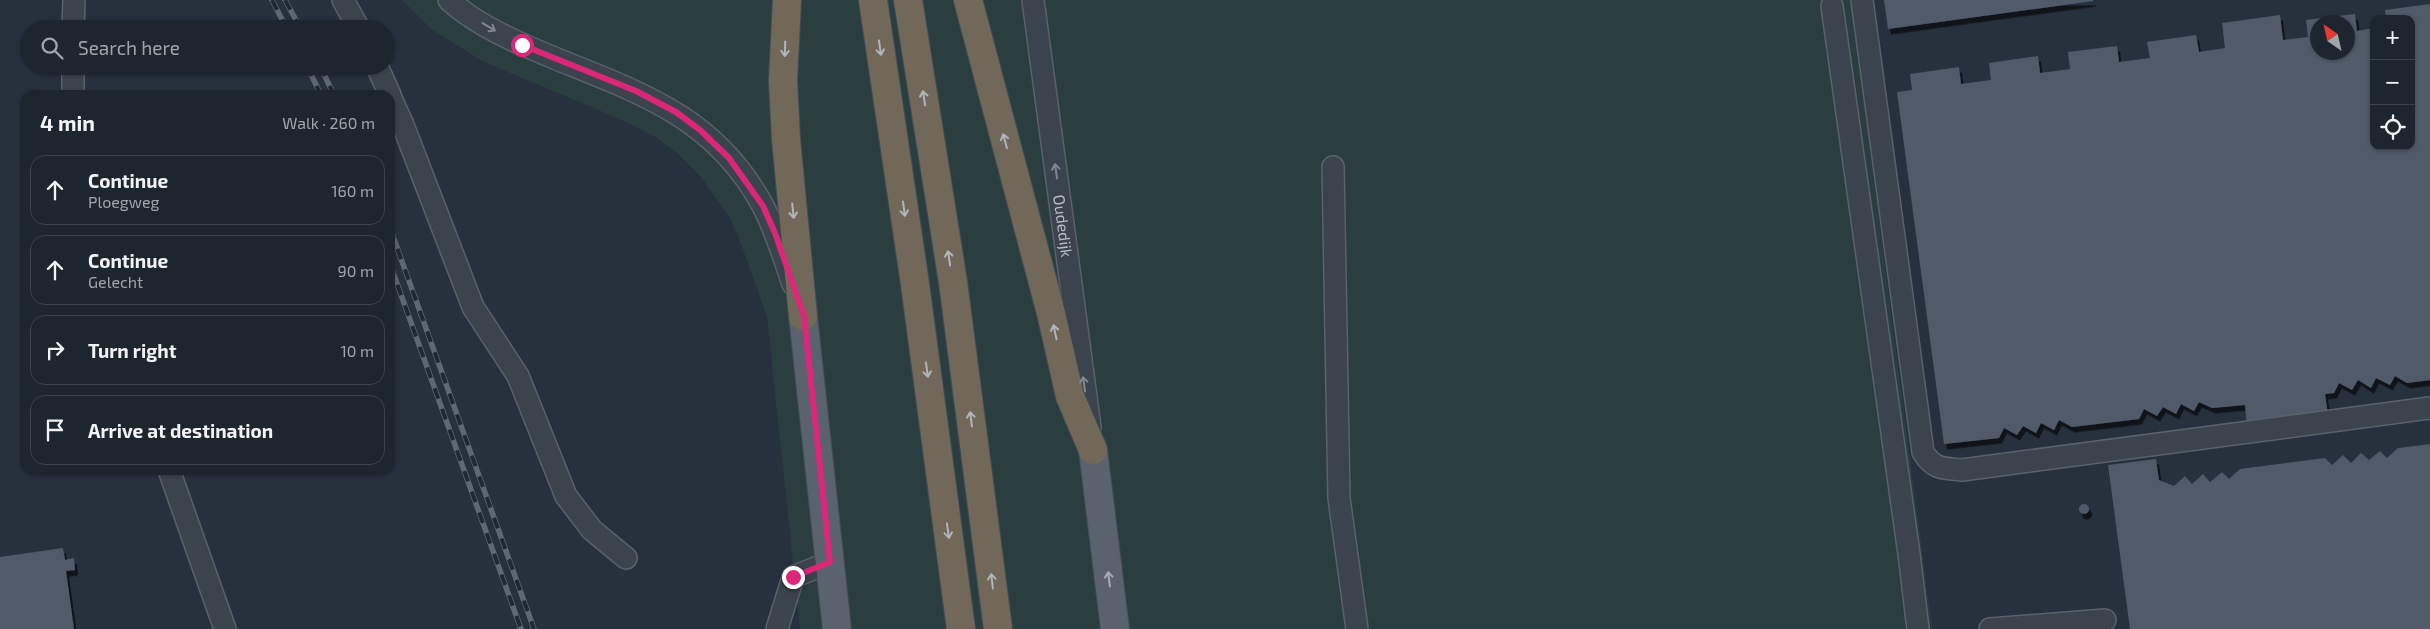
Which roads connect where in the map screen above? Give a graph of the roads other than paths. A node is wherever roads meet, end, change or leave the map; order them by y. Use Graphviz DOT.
graph roads {
  1 [pos="74,0"];
  2 [pos="343,0"];
  3 [pos="449,0"];
  4 [pos="787,0"];
  5 [pos="873,0"];
  6 [pos="908,0"];
  7 [pos="968,0"];
  8 [pos="1033,0"];
  9 [pos="1862,0"];
  10 [pos="1832,6"];
  11 [pos="73,20"];
  12 [pos="354,20"];
  13 [pos="73,75"];
  14 [pos="380,75"];
  15 [pos="73,90"];
  16 [pos="388,90"];
  17 [pos="395,106"];
  18 [pos="1333,168"];
  19 [pos="804,316"];
  20 [pos="2430,408"];
  21 [pos="1093,450"];
  22 [pos="171,475"];
  23 [pos="626,558"];
  24 [pos="830,562"];
  25 [pos="2106,620"];
  26 [pos="225,629"];
  27 [pos="777,629"];
  28 [pos="837,629"];
  29 [pos="961,629"];
  30 [pos="998,629"];
  31 [pos="1115,629"];
  32 [pos="1357,629"];
  33 [pos="1918,629"];
  34 [pos="1990,629"];
  1 -- 11 [label="street"];
  2 -- 12 [label="street"];
  3 -- 19 [label="street, one-way"];
  4 -- 19 [label="highway, one-way"];
  5 -- 29 [label="highway, one-way"];
  30 -- 6 [label="highway, one-way"];
  21 -- 7 [label="highway, one-way"];
  21 -- 8 [label="street, Oudedijk, one-way"];
  9 -- 20 [label="street"];
  10 -- 33 [label="street"];
  13 -- 15 [label="street"];
  14 -- 16 [label="street"];
  17 -- 23 [label="street"];
  18 -- 32 [label="street"];
  19 -- 24 [label="main road"];
  31 -- 21 [label="main road, one-way"];
  22 -- 26 [label="street"];
  24 -- 27 [label="street"];
  24 -- 28 [label="main road"];
  25 -- 34 [label="street"];
}
